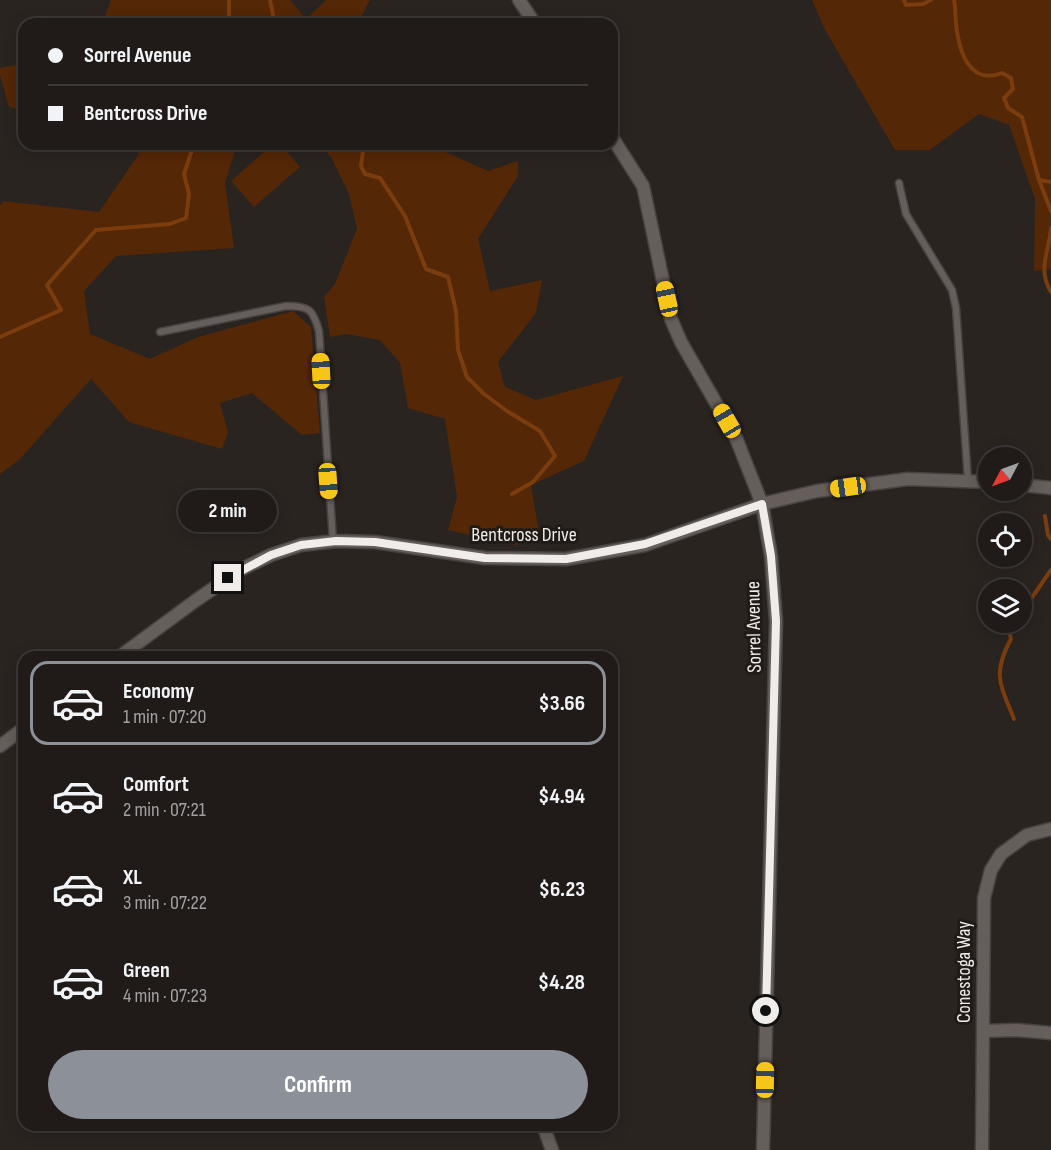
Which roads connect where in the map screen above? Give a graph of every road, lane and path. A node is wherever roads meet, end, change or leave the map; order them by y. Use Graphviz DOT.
graph roads {
  1 [pos="519,0"];
  2 [pos="531,18"];
  3 [pos="618,146"];
  4 [pos="900,183"];
  5 [pos="160,332"];
  6 [pos="968,481"];
  7 [pos="978,482"];
  8 [pos="1032,486"];
  9 [pos="1051,488"];
  10 [pos="762,504"];
  11 [pos="333,541"];
  12 [pos="127,651"];
  13 [pos="18,732"];
  14 [pos="0,746"];
  15 [pos="1051,829"];
  16 [pos="984,1031"];
  17 [pos="1051,1033"];
  18 [pos="545,1131"];
  19 [pos="552,1150"];
  20 [pos="763,1150"];
  21 [pos="982,1150"];
  1 -- 2 [label="street"];
  3 -- 10 [label="street, Sorrel Avenue"];
  4 -- 6 [label="lane"];
  5 -- 11 [label="lane"];
  6 -- 7 [label="street, Bentcross Drive"];
  6 -- 10 [label="street, Bentcross Drive"];
  8 -- 9 [label="street"];
  10 -- 11 [label="street, Bentcross Drive"];
  10 -- 20 [label="street, Sorrel Avenue"];
  11 -- 12 [label="street, Bentcross Drive"];
  13 -- 14 [label="street"];
  15 -- 16 [label="street, Conestoga Way"];
  16 -- 17 [label="street"];
  16 -- 21 [label="street, Conestoga Way"];
  18 -- 19 [label="street"];
}
